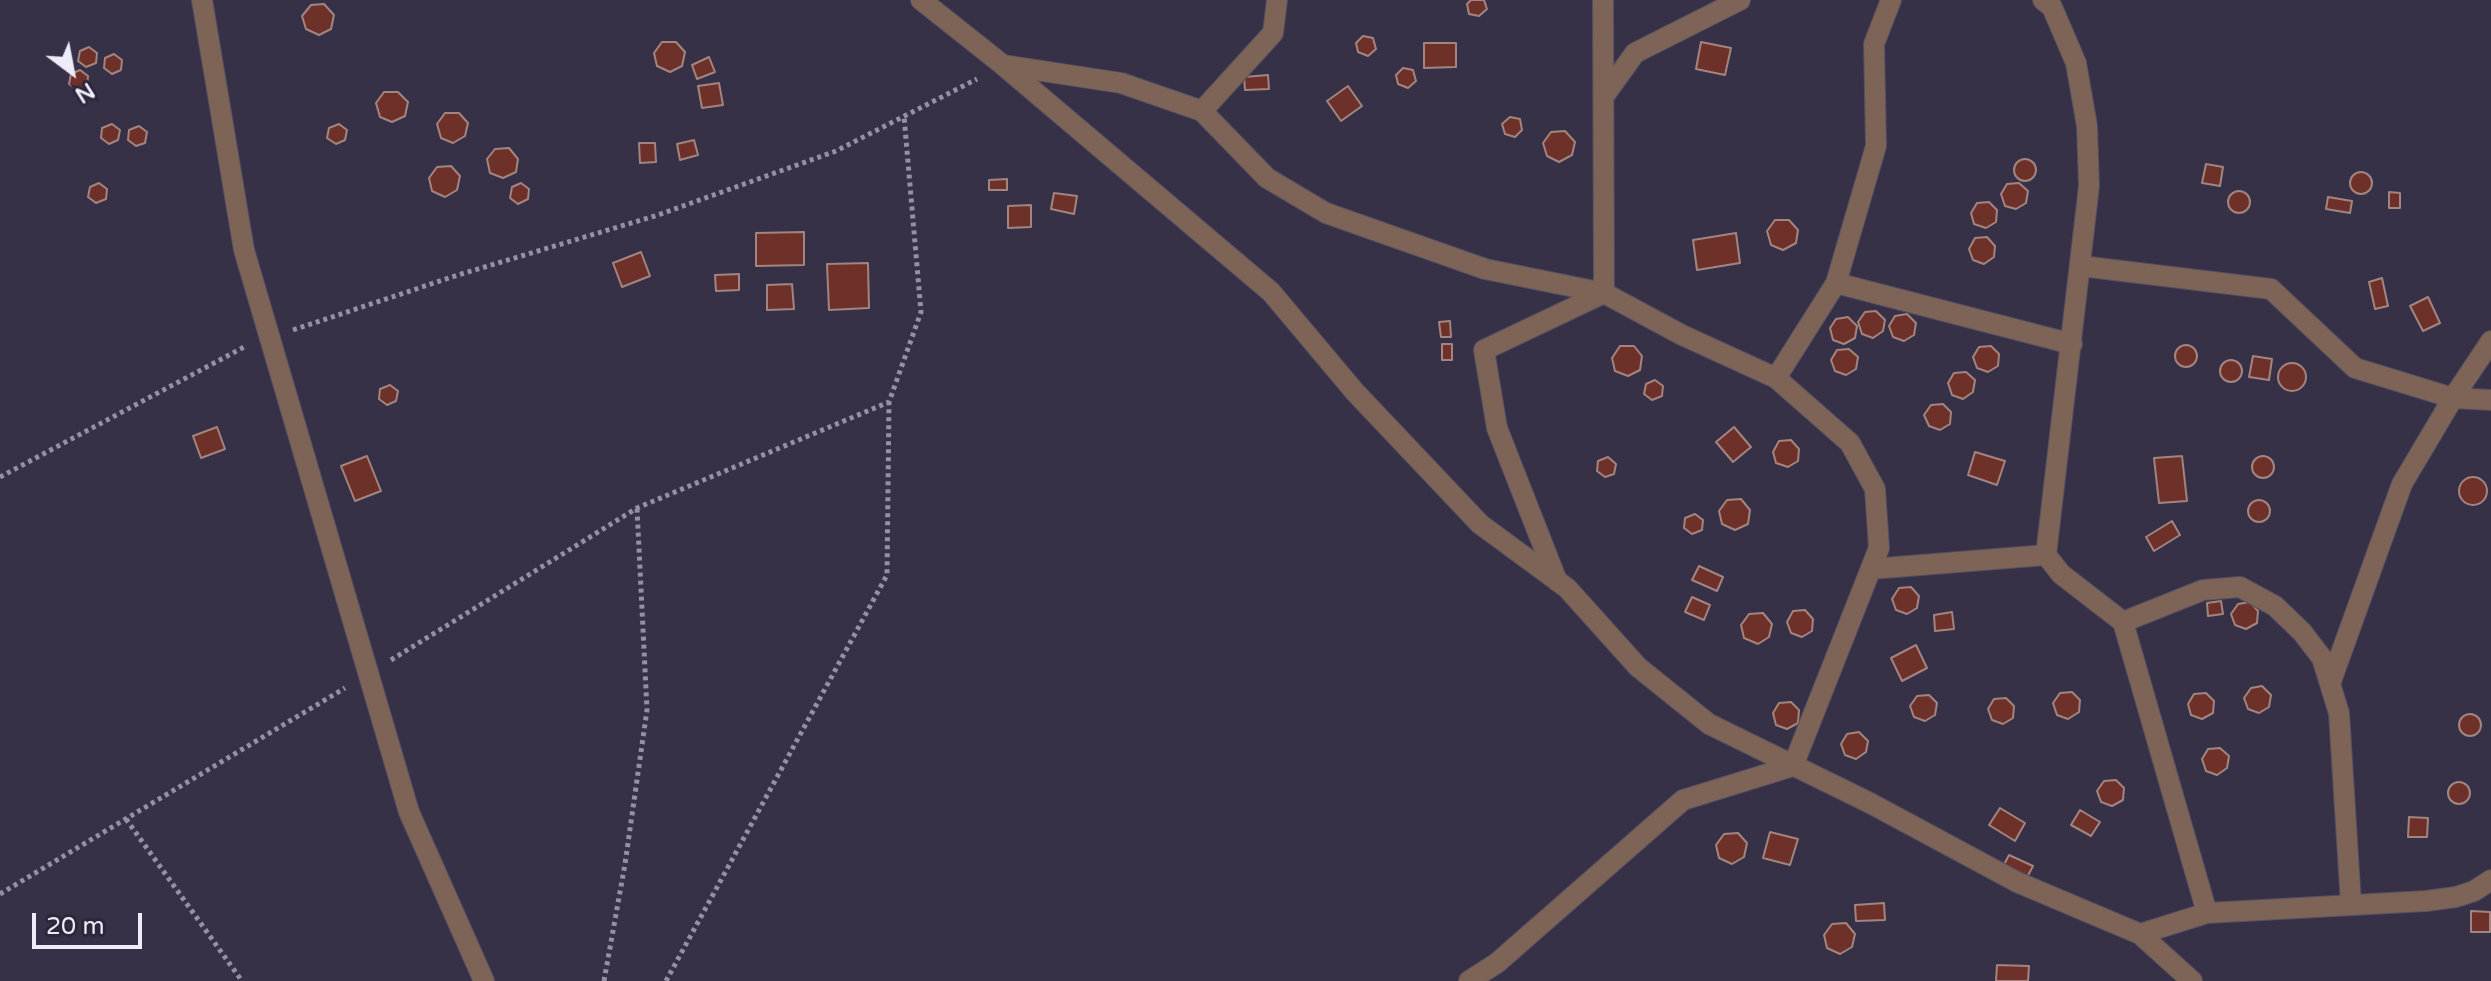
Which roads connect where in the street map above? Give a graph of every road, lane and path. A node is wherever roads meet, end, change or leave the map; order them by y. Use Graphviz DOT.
graph roads {
  1 [pos="202,0"];
  2 [pos="1277,0"];
  3 [pos="1603,0"];
  4 [pos="1740,0"];
  5 [pos="1891,0"];
  6 [pos="2043,0"];
  7 [pos="930,3"];
  8 [pos="1003,65"];
  9 [pos="1604,96"];
  10 [pos="1202,111"];
  11 [pos="904,116"];
  12 [pos="2081,266"];
  13 [pos="1836,283"];
  14 [pos="1604,293"];
  15 [pos="271,338"];
  16 [pos="2491,341"];
  17 [pos="2072,344"];
  18 [pos="1776,378"];
  19 [pos="2453,398"];
  20 [pos="2491,400"];
  21 [pos="889,402"];
  22 [pos="0,477"];
  23 [pos="637,508"];
  24 [pos="2046,555"];
  25 [pos="1871,569"];
  26 [pos="1557,581"];
  27 [pos="2123,622"];
  28 [pos="368,675"];
  29 [pos="2331,681"];
  30 [pos="1793,766"];
  31 [pos="126,819"];
  32 [pos="2491,880"];
  33 [pos="0,894"];
  34 [pos="2351,904"];
  35 [pos="2207,913"];
  36 [pos="2140,934"];
  37 [pos="242,981"];
  38 [pos="484,981"];
  39 [pos="604,981"];
  40 [pos="666,981"];
  41 [pos="1469,981"];
  42 [pos="2192,981"];
  1 -- 15 [label="street"];
  2 -- 10 [label="street"];
  3 -- 9 [label="street"];
  4 -- 9 [label="street"];
  5 -- 13 [label="street"];
  6 -- 12 [label="street"];
  7 -- 8 [label="street"];
  8 -- 10 [label="street"];
  8 -- 11 [label="path"];
  8 -- 26 [label="street"];
  9 -- 14 [label="street"];
  10 -- 14 [label="street"];
  11 -- 15 [label="path"];
  11 -- 21 [label="path"];
  12 -- 17 [label="street"];
  12 -- 19 [label="street"];
  13 -- 17 [label="street"];
  13 -- 18 [label="street"];
  14 -- 18 [label="street"];
  14 -- 26 [label="street"];
  15 -- 22 [label="path"];
  15 -- 28 [label="street"];
  16 -- 19 [label="street"];
  17 -- 24 [label="street"];
  18 -- 25 [label="street"];
  19 -- 20 [label="street"];
  19 -- 29 [label="street"];
  21 -- 23 [label="path"];
  21 -- 40 [label="path"];
  23 -- 28 [label="path"];
  23 -- 39 [label="path"];
  24 -- 25 [label="street"];
  24 -- 27 [label="street"];
  25 -- 30 [label="street"];
  26 -- 30 [label="street"];
  27 -- 29 [label="street"];
  27 -- 35 [label="street"];
  28 -- 31 [label="path"];
  28 -- 38 [label="street"];
  29 -- 34 [label="street"];
  30 -- 36 [label="street"];
  30 -- 41 [label="street"];
  31 -- 33 [label="path"];
  31 -- 37 [label="path"];
  32 -- 34 [label="street"];
  34 -- 35 [label="street"];
  35 -- 36 [label="street"];
  36 -- 42 [label="street"];
}
